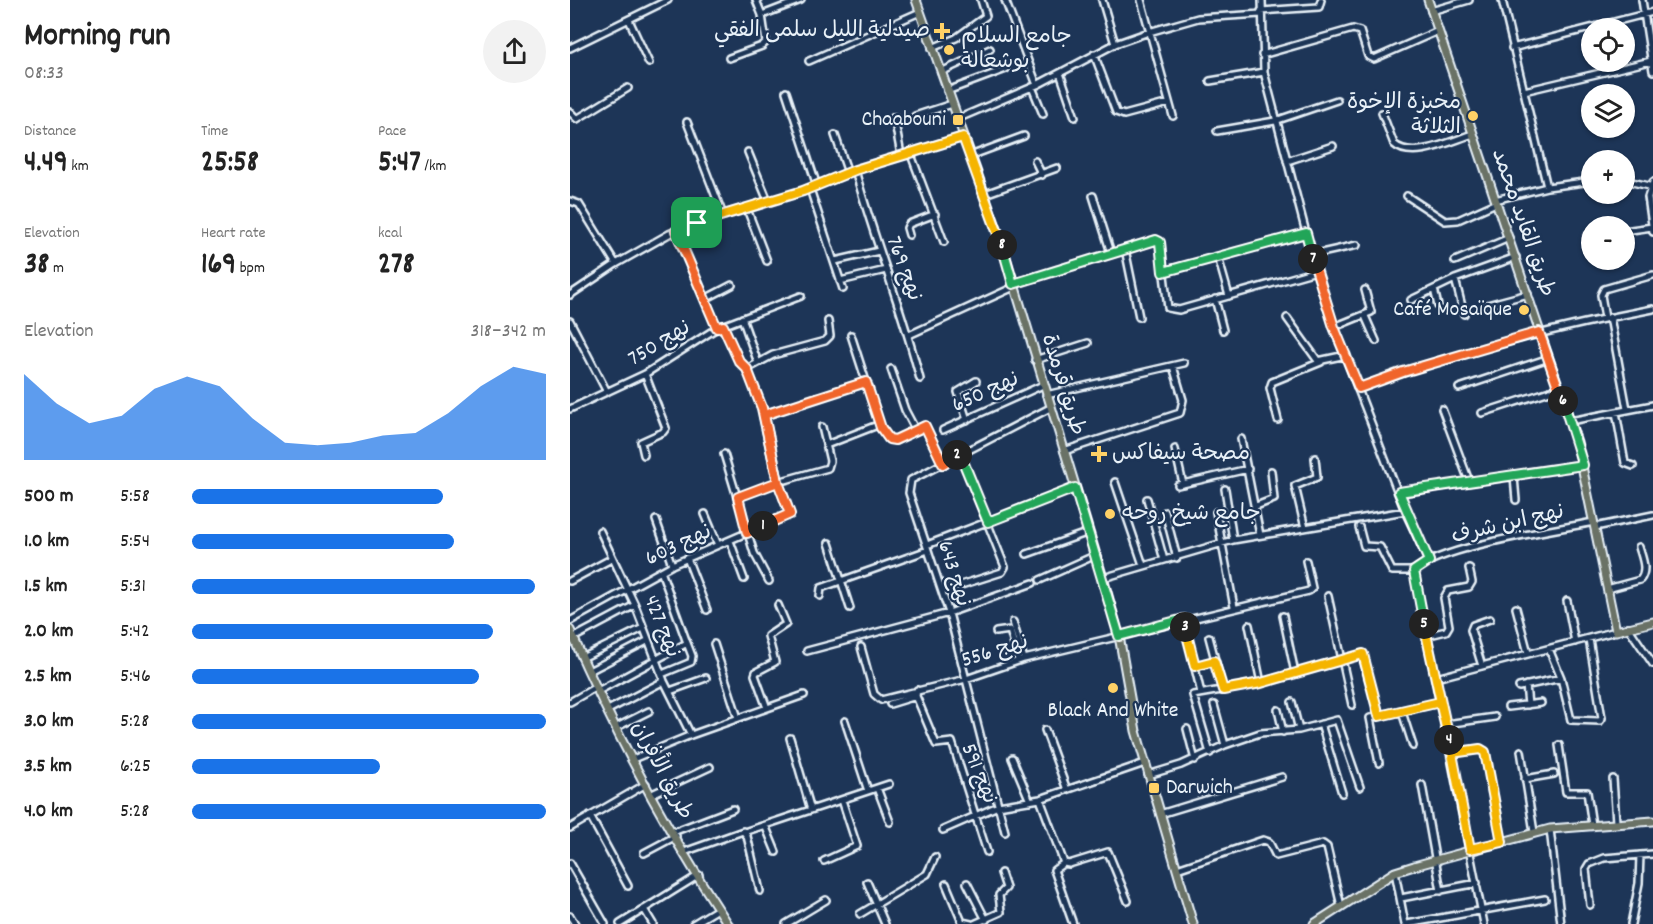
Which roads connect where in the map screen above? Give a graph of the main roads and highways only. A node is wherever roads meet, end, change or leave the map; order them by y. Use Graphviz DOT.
graph roads {
  1 [pos="916,0"];
  2 [pos="1428,0"];
  3 [pos="1653,622"];
  4 [pos="570,630"];
  5 [pos="1653,822"];
  6 [pos="728,924"];
  7 [pos="1193,924"];
  8 [pos="1314,924"];
  1 -- 7 [label="main road, طريق قرمدة"];
  2 -- 3 [label="main road, طريق القايد محمد"];
  4 -- 6 [label="main road, طريق الأفران"];
  5 -- 8 [label="main road"];
}
